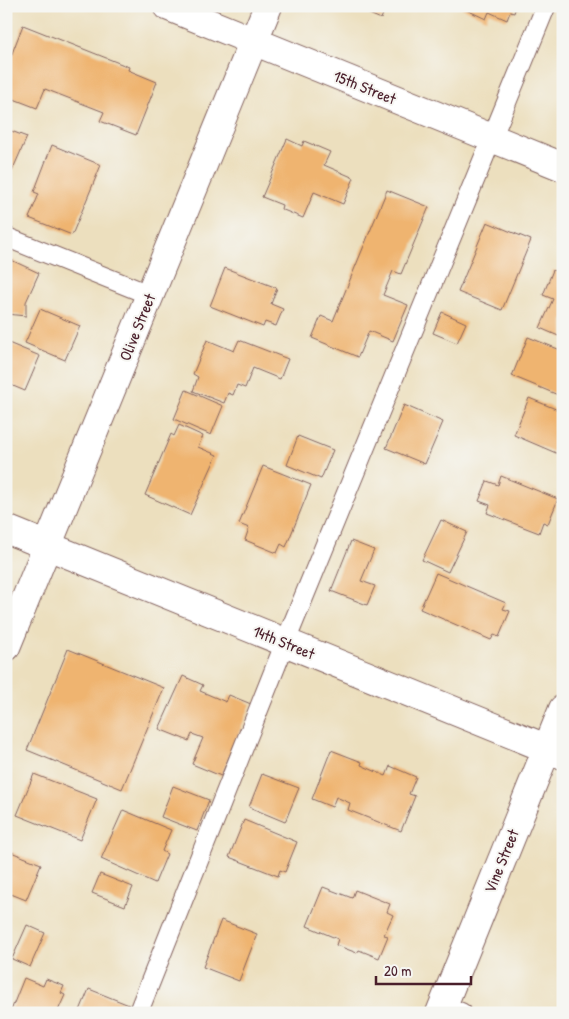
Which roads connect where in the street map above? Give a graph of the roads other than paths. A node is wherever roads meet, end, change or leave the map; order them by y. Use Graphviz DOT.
graph roads {
  1 [pos="167,6"];
  2 [pos="268,6"];
  3 [pos="546,6"];
  4 [pos="253,41"];
  5 [pos="492,138"];
  6 [pos="563,167"];
  7 [pos="6,237"];
  8 [pos="150,295"];
  9 [pos="6,529"];
  10 [pos="47,545"];
  11 [pos="285,643"];
  12 [pos="6,647"];
  13 [pos="563,709"];
  14 [pos="555,751"];
  15 [pos="448,1010"];
  16 [pos="138,1013"];
  1 -- 4 [label="street, 15th Street"];
  2 -- 4 [label="street, Olive Street"];
  3 -- 5 [label="lane"];
  4 -- 5 [label="street, 15th Street"];
  4 -- 8 [label="street, Olive Street"];
  5 -- 6 [label="street, 15th Street"];
  5 -- 11 [label="lane"];
  7 -- 8 [label="lane"];
  8 -- 10 [label="street, Olive Street"];
  9 -- 10 [label="street, 14th Street"];
  10 -- 11 [label="street, 14th Street"];
  10 -- 12 [label="street, Olive Street"];
  11 -- 14 [label="street, 14th Street"];
  11 -- 16 [label="lane"];
  13 -- 14 [label="street, Vine Street"];
  14 -- 15 [label="street, Vine Street"];
}
